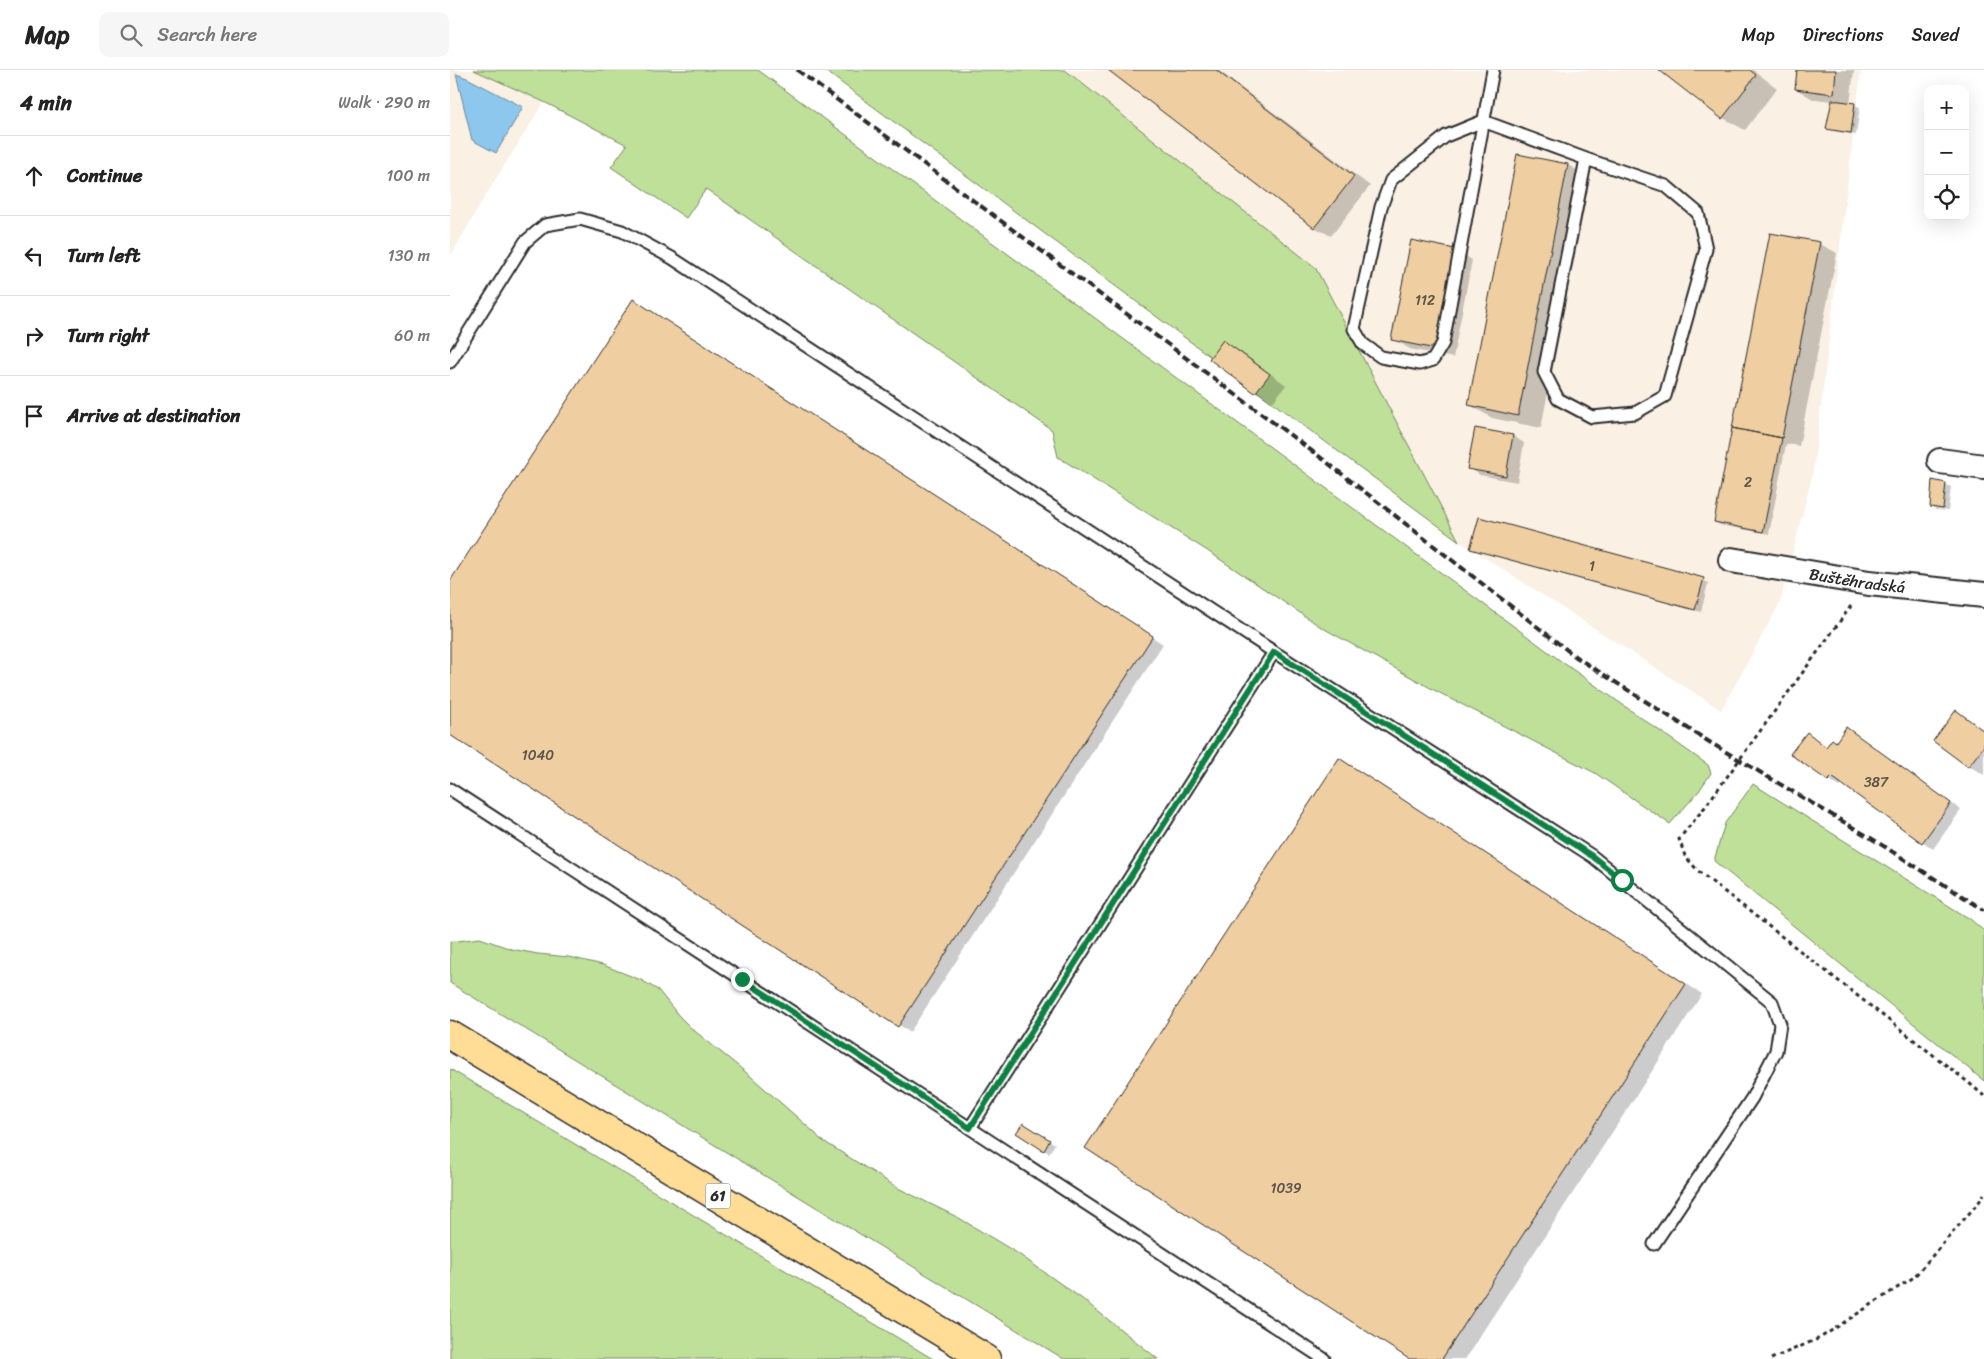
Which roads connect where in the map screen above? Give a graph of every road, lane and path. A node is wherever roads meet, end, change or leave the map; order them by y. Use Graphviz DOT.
graph roads {
  1 [pos="1493,70"];
  2 [pos="1483,121"];
  3 [pos="1586,159"];
  4 [pos="450,362"];
  5 [pos="1940,460"];
  6 [pos="1984,467"];
  7 [pos="1731,560"];
  8 [pos="1869,583"];
  9 [pos="1984,595"];
  10 [pos="1274,652"];
  11 [pos="450,789"];
  12 [pos="450,1035"];
  13 [pos="1984,1096"];
  14 [pos="970,1128"];
  15 [pos="1984,1194"];
  16 [pos="1654,1244"];
  17 [pos="986,1359"];
  18 [pos="1324,1359"];
  19 [pos="1771,1359"];
  1 -- 2 [label="lane"];
  2 -- 2 [label="lane"];
  2 -- 3 [label="lane"];
  3 -- 3 [label="lane"];
  4 -- 10 [label="lane"];
  5 -- 6 [label="street"];
  7 -- 8 [label="street, Buštěhradská"];
  8 -- 9 [label="street, Buštěhradská"];
  8 -- 13 [label="path"];
  10 -- 14 [label="lane"];
  10 -- 16 [label="lane"];
  11 -- 14 [label="lane"];
  12 -- 17 [label="main road, 61"];
  14 -- 18 [label="lane"];
  15 -- 19 [label="path"];
}
